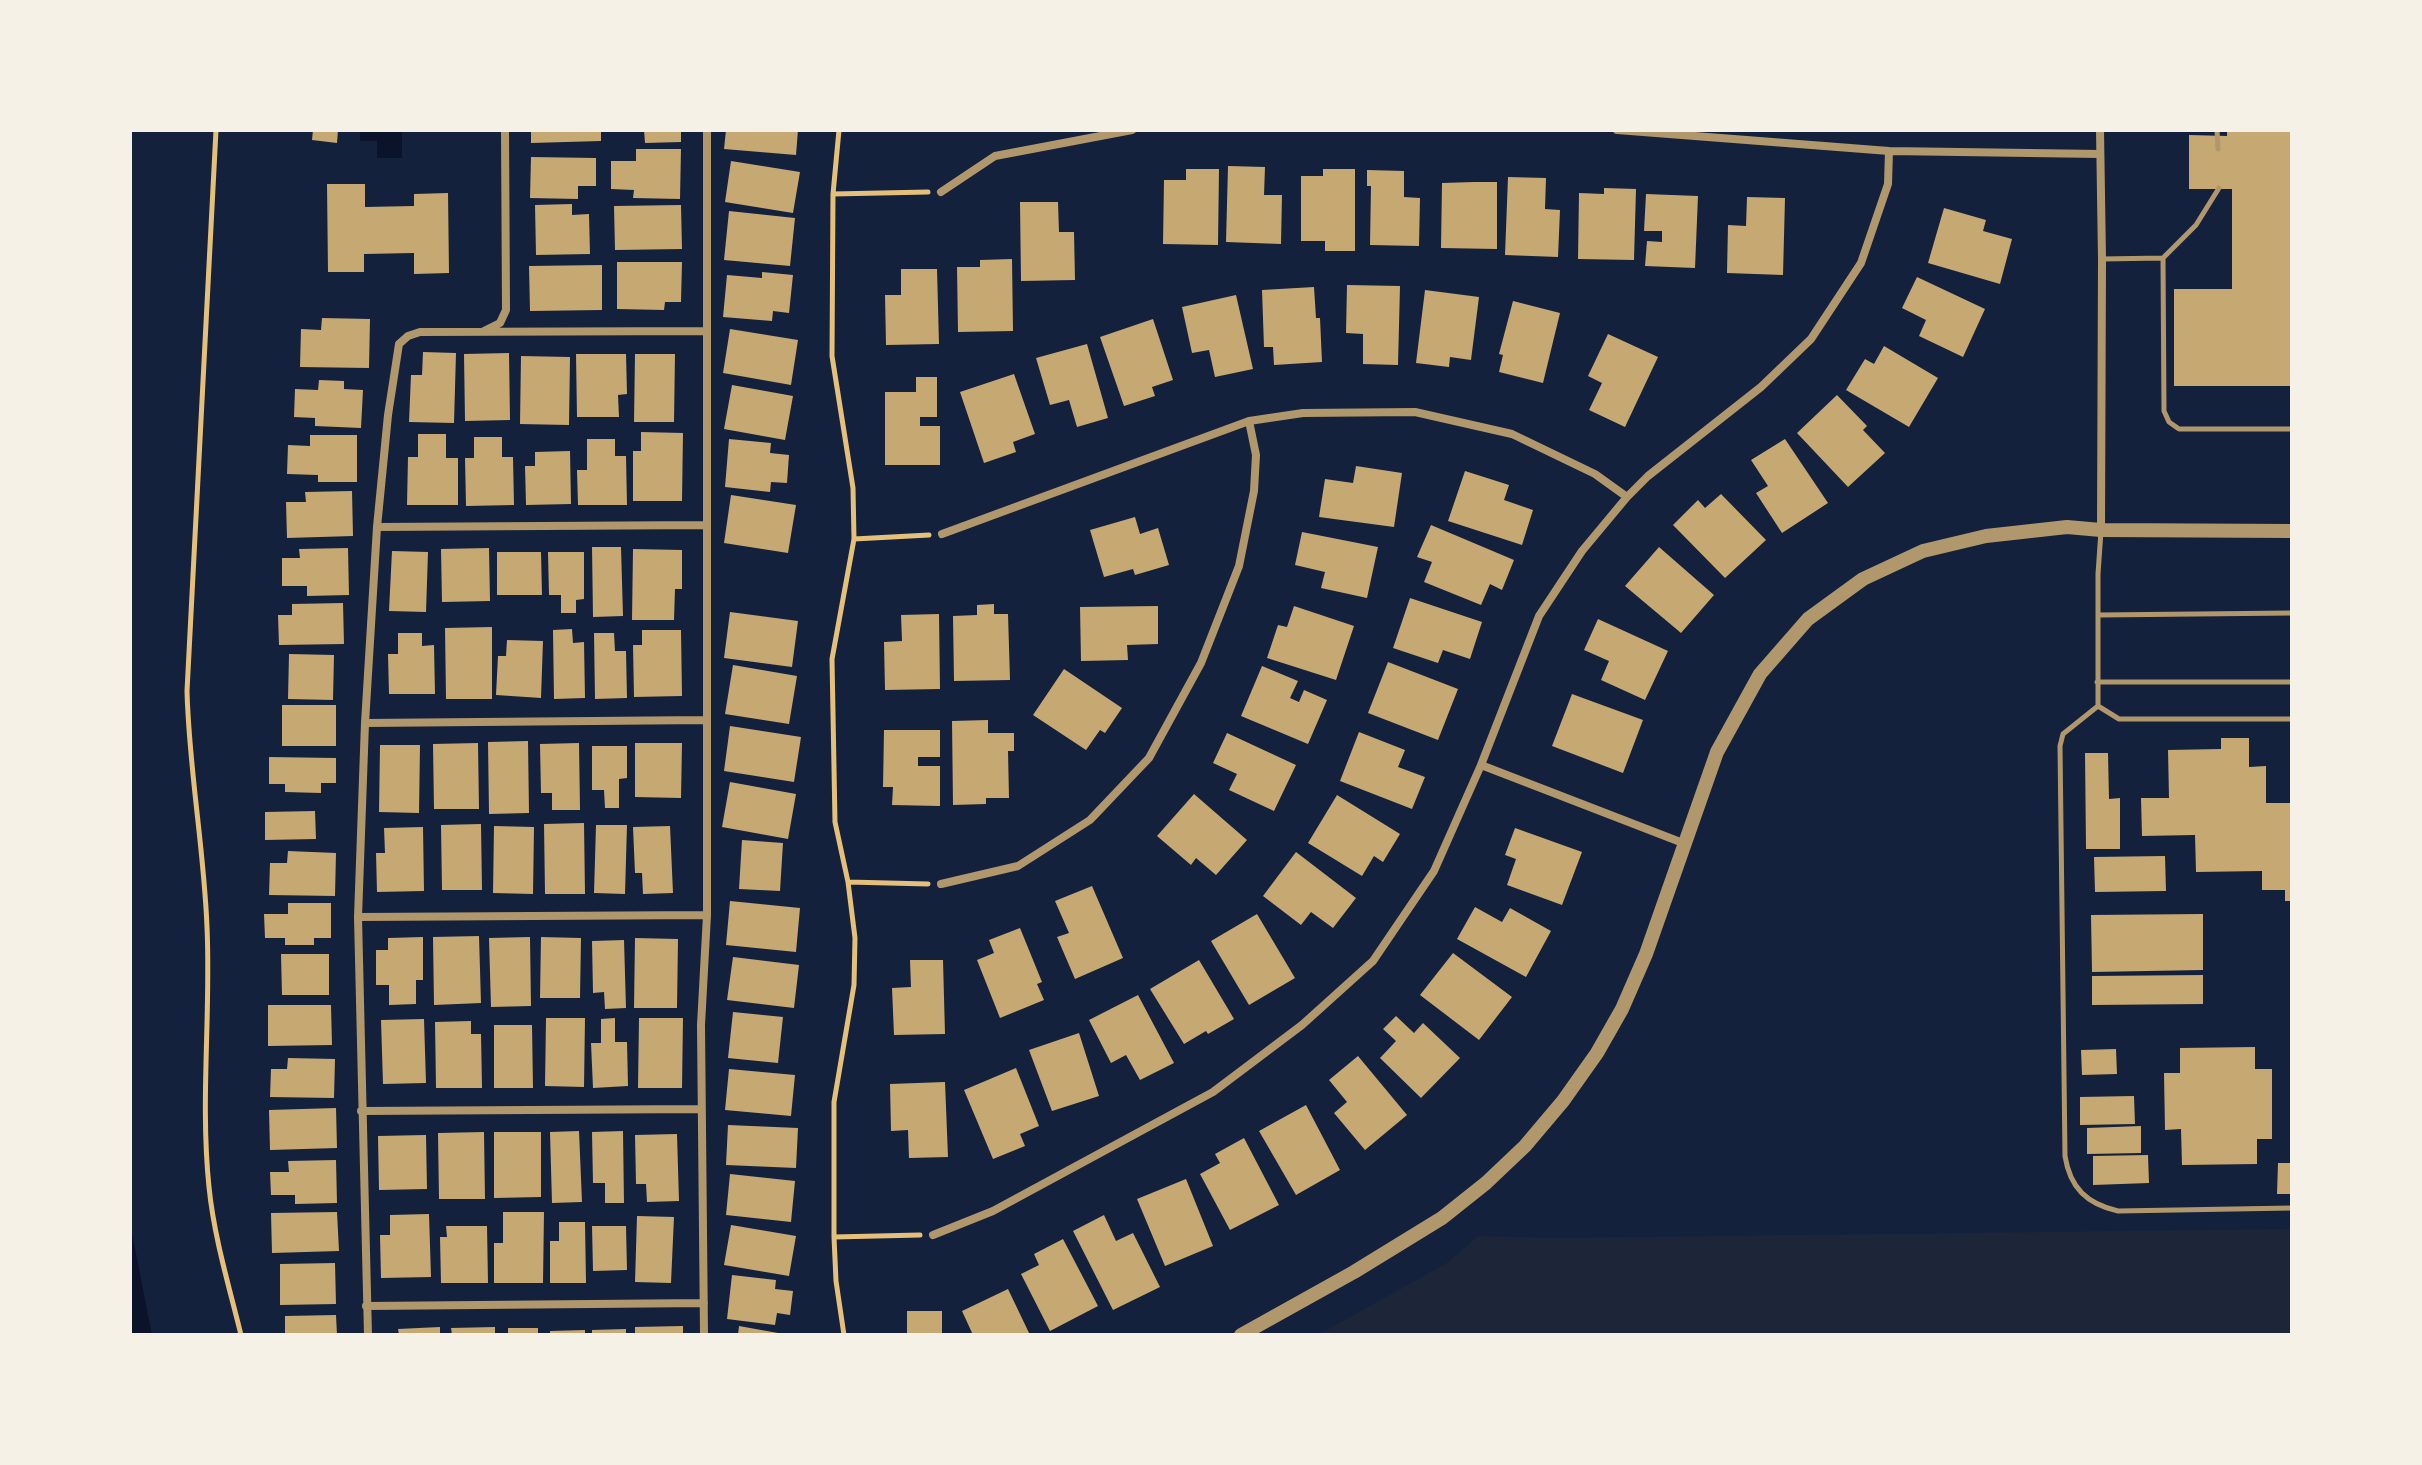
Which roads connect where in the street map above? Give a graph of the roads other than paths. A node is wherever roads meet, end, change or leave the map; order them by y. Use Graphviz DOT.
graph roads {
  1 [pos="505,130"];
  2 [pos="707,130"];
  3 [pos="1132,130"];
  4 [pos="1617,130"];
  5 [pos="2100,130"];
  6 [pos="2217,130"];
  7 [pos="2218,149"];
  8 [pos="1889,151"];
  9 [pos="2100,154"];
  10 [pos="2219,188"];
  11 [pos="941,192"];
  12 [pos="2163,258"];
  13 [pos="2102,259"];
  14 [pos="706,331"];
  15 [pos="480,333"];
  16 [pos="1249,421"];
  17 [pos="2292,429"];
  18 [pos="1627,497"];
  19 [pos="707,525"];
  20 [pos="377,527"];
  21 [pos="2101,530"];
  22 [pos="2292,531"];
  23 [pos="942,534"];
  24 [pos="2292,613"];
  25 [pos="2099,615"];
  26 [pos="2097,682"];
  27 [pos="2292,682"];
  28 [pos="2098,706"];
  29 [pos="2292,719"];
  30 [pos="706,720"];
  31 [pos="365,723"];
  32 [pos="1481,765"];
  33 [pos="1683,843"];
  34 [pos="941,884"];
  35 [pos="707,915"];
  36 [pos="358,917"];
  37 [pos="701,1109"];
  38 [pos="361,1111"];
  39 [pos="2292,1208"];
  40 [pos="933,1235"];
  41 [pos="704,1303"];
  42 [pos="366,1306"];
  43 [pos="368,1335"];
  44 [pos="704,1335"];
  45 [pos="1241,1335"];
  1 -- 15 [label="street"];
  2 -- 14 [label="street"];
  3 -- 11 [label="street"];
  4 -- 8 [label="street"];
  5 -- 9 [label="street"];
  6 -- 7 [label="lane"];
  8 -- 9 [label="street"];
  8 -- 18 [label="street"];
  9 -- 13 [label="street"];
  10 -- 12 [label="lane"];
  12 -- 13 [label="lane"];
  12 -- 17 [label="lane"];
  13 -- 21 [label="street"];
  14 -- 15 [label="street"];
  14 -- 19 [label="street"];
  15 -- 20 [label="street"];
  16 -- 18 [label="street"];
  16 -- 23 [label="street"];
  16 -- 34 [label="street"];
  18 -- 32 [label="street"];
  19 -- 20 [label="street"];
  19 -- 30 [label="street"];
  20 -- 31 [label="street"];
  21 -- 22 [label="street"];
  21 -- 25 [label="lane"];
  21 -- 33 [label="street"];
  24 -- 25 [label="lane"];
  25 -- 26 [label="lane"];
  26 -- 27 [label="lane"];
  26 -- 28 [label="lane"];
  28 -- 29 [label="lane"];
  28 -- 39 [label="lane"];
  30 -- 31 [label="street"];
  30 -- 35 [label="street"];
  31 -- 36 [label="street"];
  32 -- 33 [label="street"];
  32 -- 40 [label="street"];
  33 -- 45 [label="street"];
  35 -- 36 [label="street"];
  35 -- 37 [label="street"];
  36 -- 38 [label="street"];
  37 -- 38 [label="street"];
  37 -- 41 [label="street"];
  38 -- 42 [label="street"];
  41 -- 42 [label="street"];
  41 -- 44 [label="street"];
  42 -- 43 [label="street"];
}
